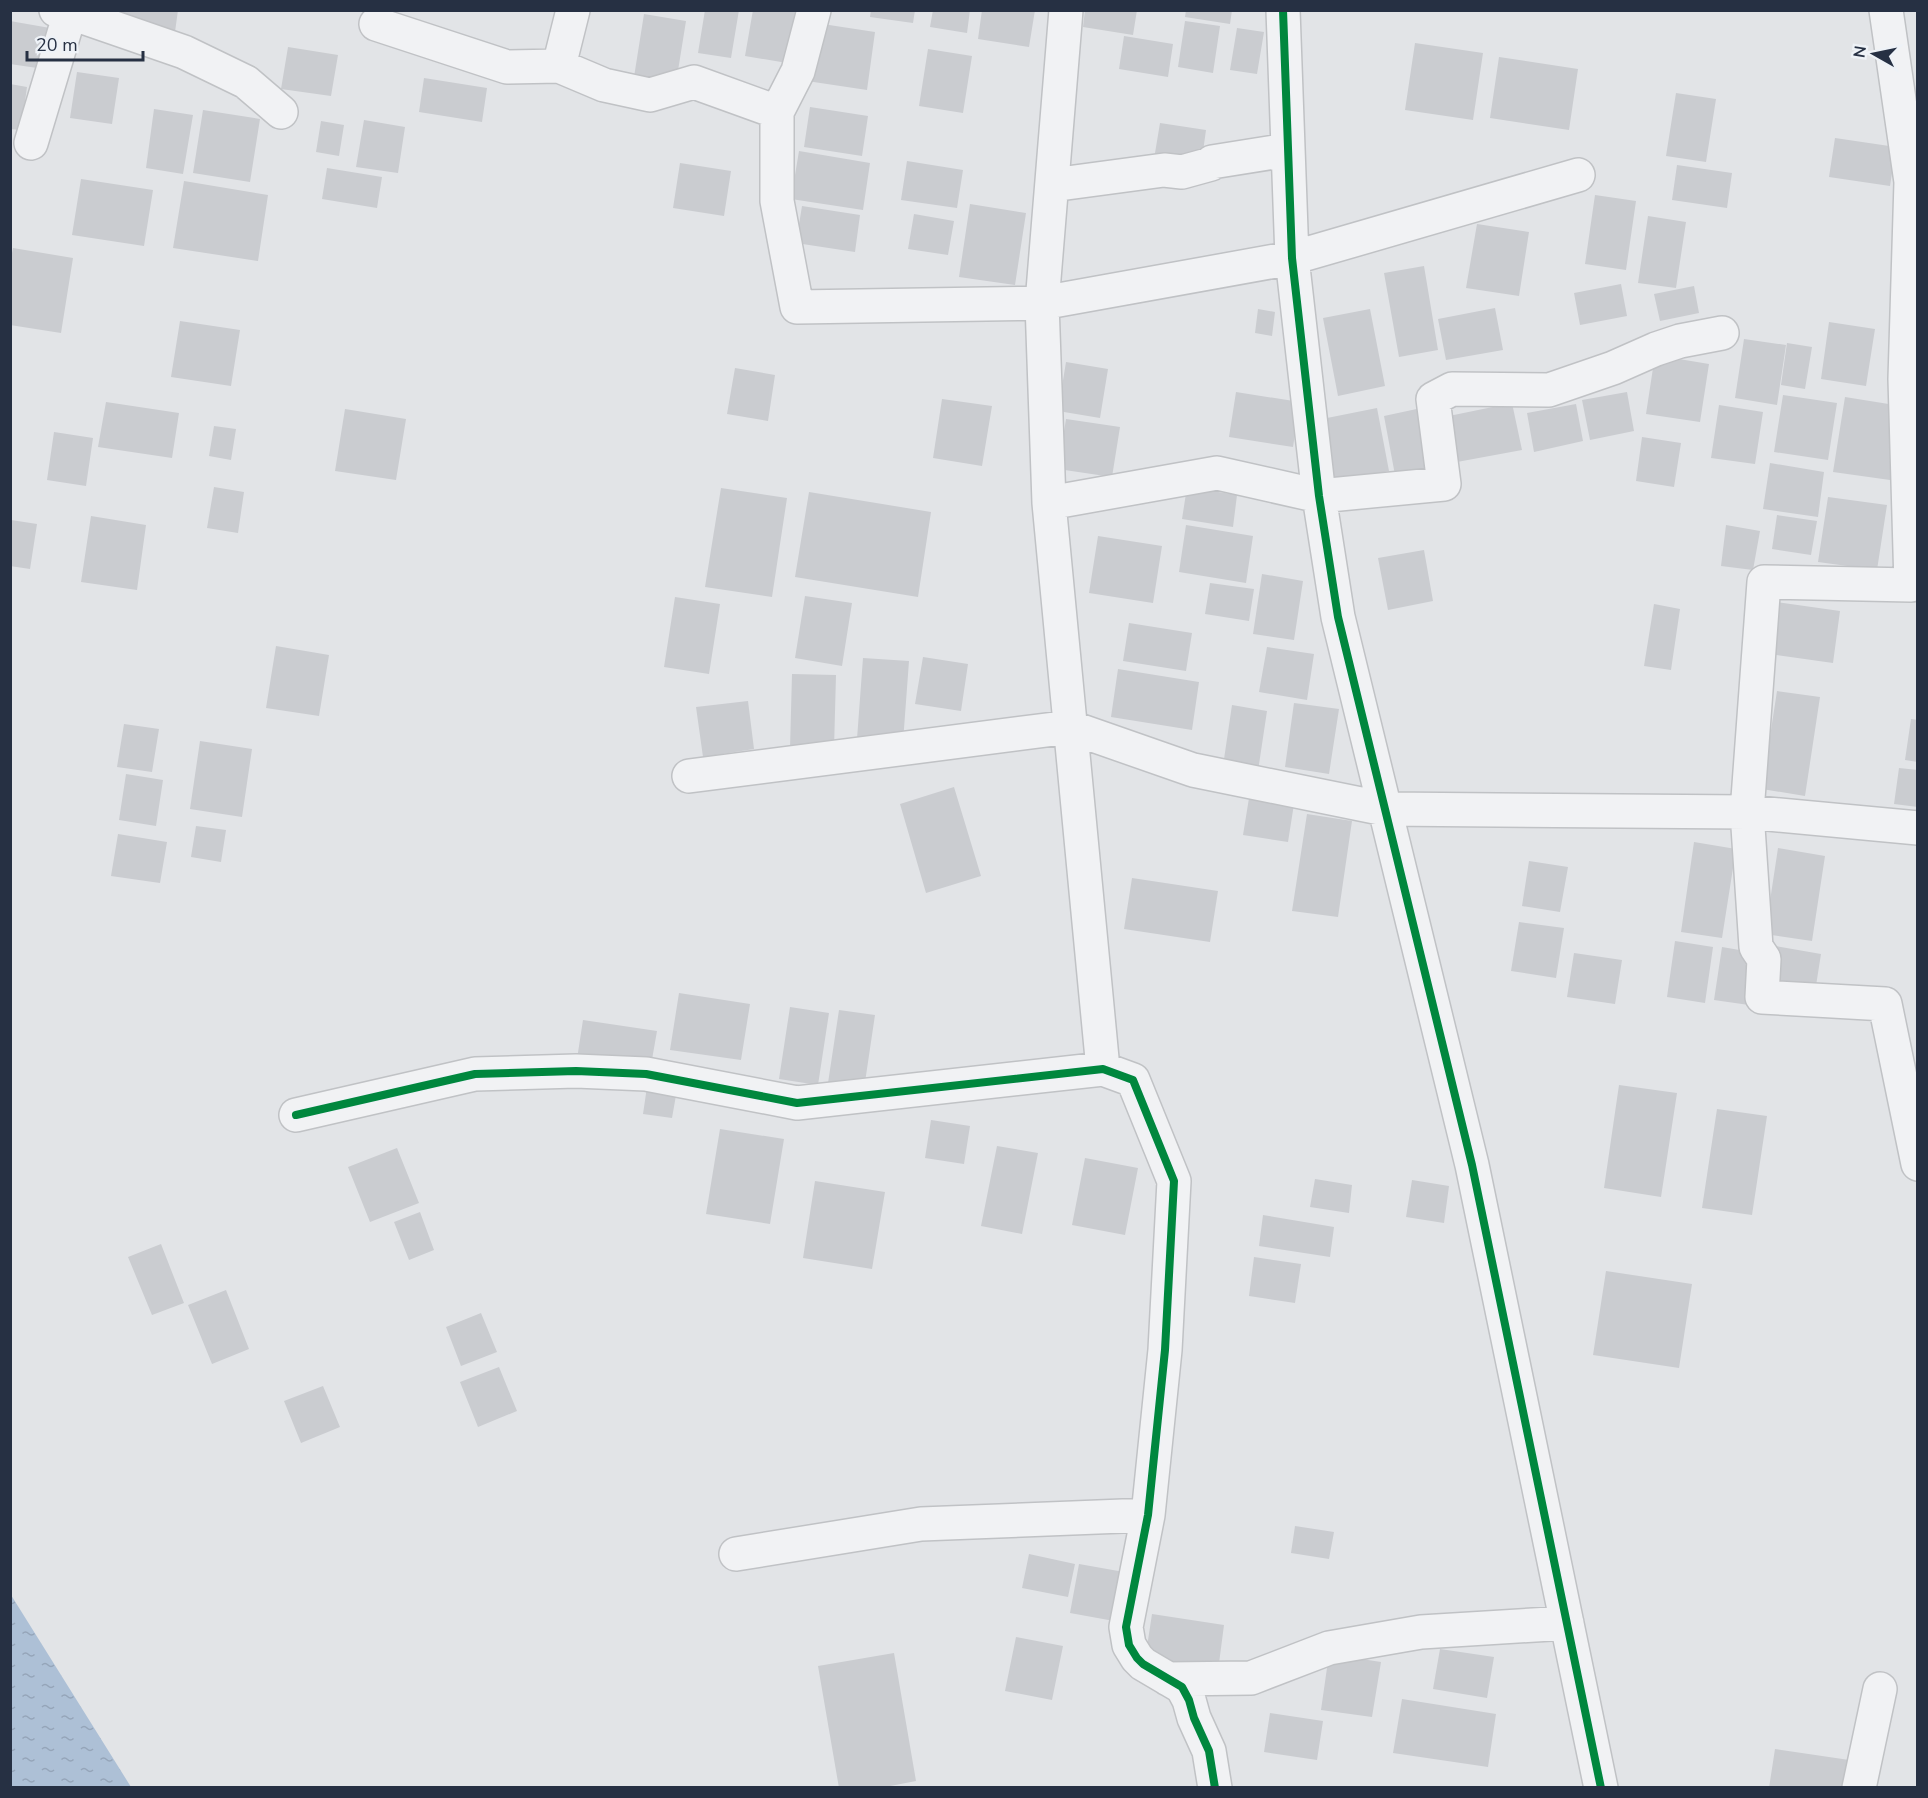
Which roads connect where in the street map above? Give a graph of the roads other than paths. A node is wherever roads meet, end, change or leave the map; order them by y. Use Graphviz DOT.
graph roads {
  1 [pos="573,10"];
  2 [pos="814,10"];
  3 [pos="1066,10"];
  4 [pos="1283,10"];
  5 [pos="1886,10"];
  6 [pos="66,11"];
  7 [pos="376,24"];
  8 [pos="559,66"];
  9 [pos="281,112"];
  10 [pos="777,112"];
  11 [pos="31,143"];
  12 [pos="1287,150"];
  13 [pos="1578,175"];
  14 [pos="1052,185"];
  15 [pos="1292,258"];
  16 [pos="1042,303"];
  17 [pos="1722,333"];
  18 [pos="1319,496"];
  19 [pos="1049,503"];
  20 [pos="1914,585"];
  21 [pos="1070,728"];
  22 [pos="689,776"];
  23 [pos="1385,809"];
  24 [pos="1747,812"];
  25 [pos="1917,828"];
  26 [pos="1103,1069"];
  27 [pos="296,1115"];
  28 [pos="1917,1164"];
  29 [pos="1148,1515"];
  30 [pos="736,1554"];
  31 [pos="1567,1623"];
  32 [pos="1168,1679"];
  33 [pos="1881,1689"];
  34 [pos="1215,1788"];
  35 [pos="1601,1788"];
  36 [pos="1859,1788"];
  1 -- 8 [label="street"];
  2 -- 10 [label="street"];
  3 -- 14 [label="street"];
  4 -- 12 [label="street"];
  5 -- 20 [label="street"];
  6 -- 9 [label="street"];
  6 -- 11 [label="street"];
  7 -- 8 [label="street"];
  8 -- 10 [label="street"];
  10 -- 16 [label="street"];
  12 -- 14 [label="street"];
  12 -- 15 [label="street"];
  13 -- 15 [label="street"];
  14 -- 16 [label="street"];
  15 -- 16 [label="street"];
  15 -- 18 [label="street"];
  16 -- 19 [label="street"];
  17 -- 18 [label="street"];
  18 -- 19 [label="street"];
  18 -- 23 [label="street"];
  19 -- 21 [label="street"];
  20 -- 24 [label="street"];
  21 -- 22 [label="street"];
  21 -- 23 [label="street"];
  21 -- 26 [label="street"];
  23 -- 24 [label="street"];
  23 -- 31 [label="street"];
  24 -- 25 [label="street"];
  24 -- 28 [label="street"];
  26 -- 27 [label="street"];
  26 -- 29 [label="street"];
  29 -- 30 [label="street"];
  29 -- 32 [label="street"];
  31 -- 32 [label="street"];
  31 -- 35 [label="street"];
  32 -- 34 [label="street"];
  33 -- 36 [label="street"];
}
